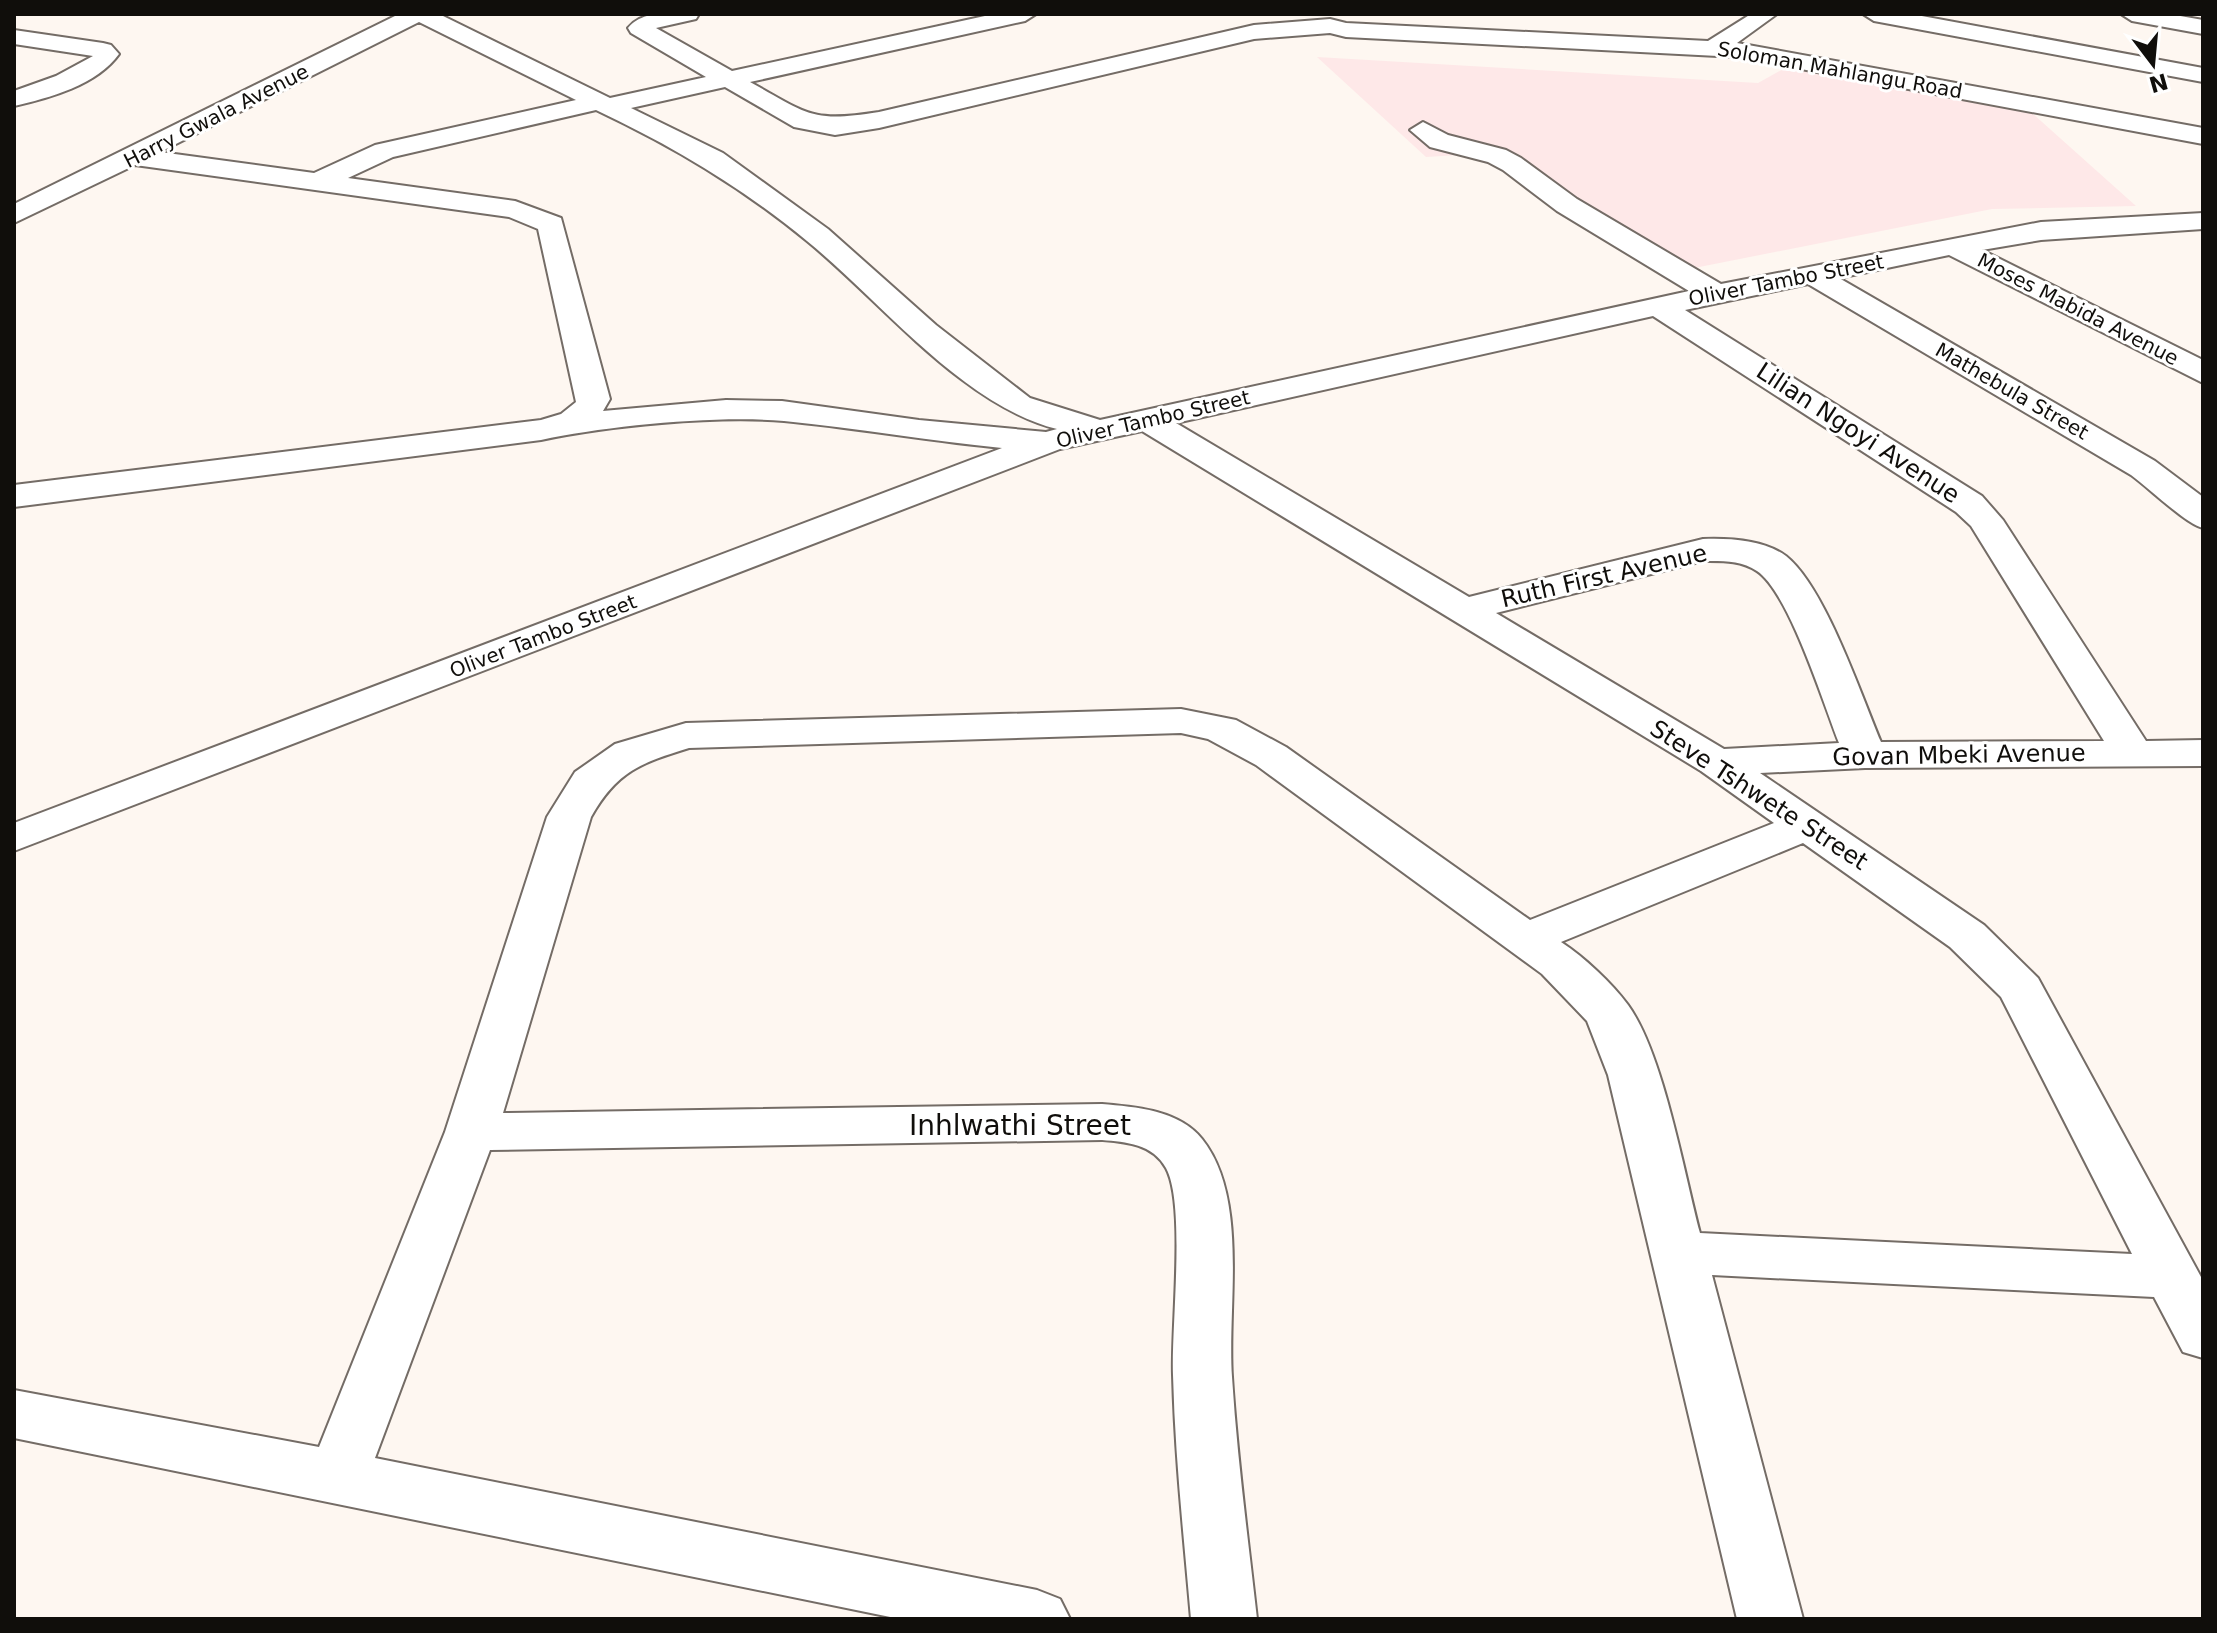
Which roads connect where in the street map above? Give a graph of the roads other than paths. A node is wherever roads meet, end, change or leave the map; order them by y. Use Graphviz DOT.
graph roads {
  1 [pos="688,14"];
  2 [pos="1025,14"];
  3 [pos="1766,14"];
  4 [pos="1874,14"];
  5 [pos="2132,14"];
  6 [pos="411,15"];
  7 [pos="1327,20"];
  8 [pos="2203,27"];
  9 [pos="14,37"];
  10 [pos="1714,48"];
  11 [pos="2202,74"];
  12 [pos="730,79"];
  13 [pos="14,99"];
  14 [pos="601,104"];
  15 [pos="1423,130"];
  16 [pos="2203,136"];
  17 [pos="135,157"];
  18 [pos="320,181"];
  19 [pos="14,215"];
  20 [pos="2203,221"];
  21 [pos="1953,246"];
  22 [pos="1813,275"];
  23 [pos="1716,294"];
  24 [pos="1658,306"];
  25 [pos="2203,373"];
  26 [pos="1146,419"];
  27 [pos="571,424"];
  28 [pos="1099,429"];
  29 [pos="1050,441"];
  30 [pos="14,496"];
  31 [pos="2203,517"];
  32 [pos="1460,611"];
  33 [pos="2133,753"];
  34 [pos="2203,753"];
  35 [pos="1865,755"];
  36 [pos="1716,762"];
  37 [pos="1808,825"];
  38 [pos="14,838"];
  39 [pos="1525,939"];
  40 [pos="471,1132"];
  41 [pos="1679,1253"];
  42 [pos="2173,1277"];
  43 [pos="2203,1336"];
  44 [pos="14,1414"];
  45 [pos="338,1476"];
  46 [pos="1037,1619"];
  47 [pos="1224,1619"];
  48 [pos="1770,1619"];
  1 -- 12 [label="street, Soloman Mahlangu Road"];
  2 -- 12 [label="street"];
  3 -- 10 [label="street"];
  4 -- 11 [label="street"];
  5 -- 8 [label="street"];
  6 -- 14 [label="street"];
  6 -- 17 [label="street, Harry Gwala Avenue"];
  7 -- 10 [label="street, Soloman Mahlangu Road"];
  7 -- 12 [label="street, Soloman Mahlangu Road"];
  9 -- 13 [label="street"];
  10 -- 16 [label="street, Soloman Mahlangu Road"];
  12 -- 14 [label="street"];
  14 -- 18 [label="street"];
  14 -- 28 [label="street"];
  15 -- 23 [label="street"];
  17 -- 18 [label="street"];
  17 -- 19 [label="street, Harry Gwala Avenue"];
  18 -- 27 [label="street"];
  20 -- 21 [label="street, Oliver Tambo Street"];
  21 -- 22 [label="street, Oliver Tambo Street"];
  21 -- 25 [label="street, Moses Mabida Avenue"];
  22 -- 23 [label="street, Oliver Tambo Street"];
  22 -- 31 [label="street, Mathebula Street"];
  23 -- 24 [label="street, Oliver Tambo Street"];
  24 -- 26 [label="street, Oliver Tambo Street"];
  24 -- 33 [label="street, Lilian Ngoyi Avenue"];
  26 -- 28 [label="street, Oliver Tambo Street"];
  26 -- 32 [label="street, Steve Tshwete Street"];
  27 -- 29 [label="street"];
  27 -- 30 [label="street"];
  28 -- 29 [label="street, Oliver Tambo Street"];
  29 -- 38 [label="street, Oliver Tambo Street"];
  32 -- 35 [label="street, Ruth First Avenue"];
  32 -- 36 [label="street, Steve Tshwete Street"];
  33 -- 34 [label="street, Govan Mbeki Avenue"];
  33 -- 35 [label="street, Govan Mbeki Avenue"];
  35 -- 36 [label="street, Govan Mbeki Avenue"];
  36 -- 37 [label="street, Steve Tshwete Street"];
  37 -- 39 [label="street"];
  37 -- 42 [label="street, Steve Tshwete Street"];
  39 -- 40 [label="street"];
  39 -- 41 [label="street"];
  40 -- 45 [label="street"];
  40 -- 47 [label="street, Inhlwathi Street"];
  41 -- 42 [label="street"];
  41 -- 48 [label="street"];
  42 -- 43 [label="street, Steve Tshwete Street"];
  44 -- 45 [label="street"];
  45 -- 46 [label="street"];
}
